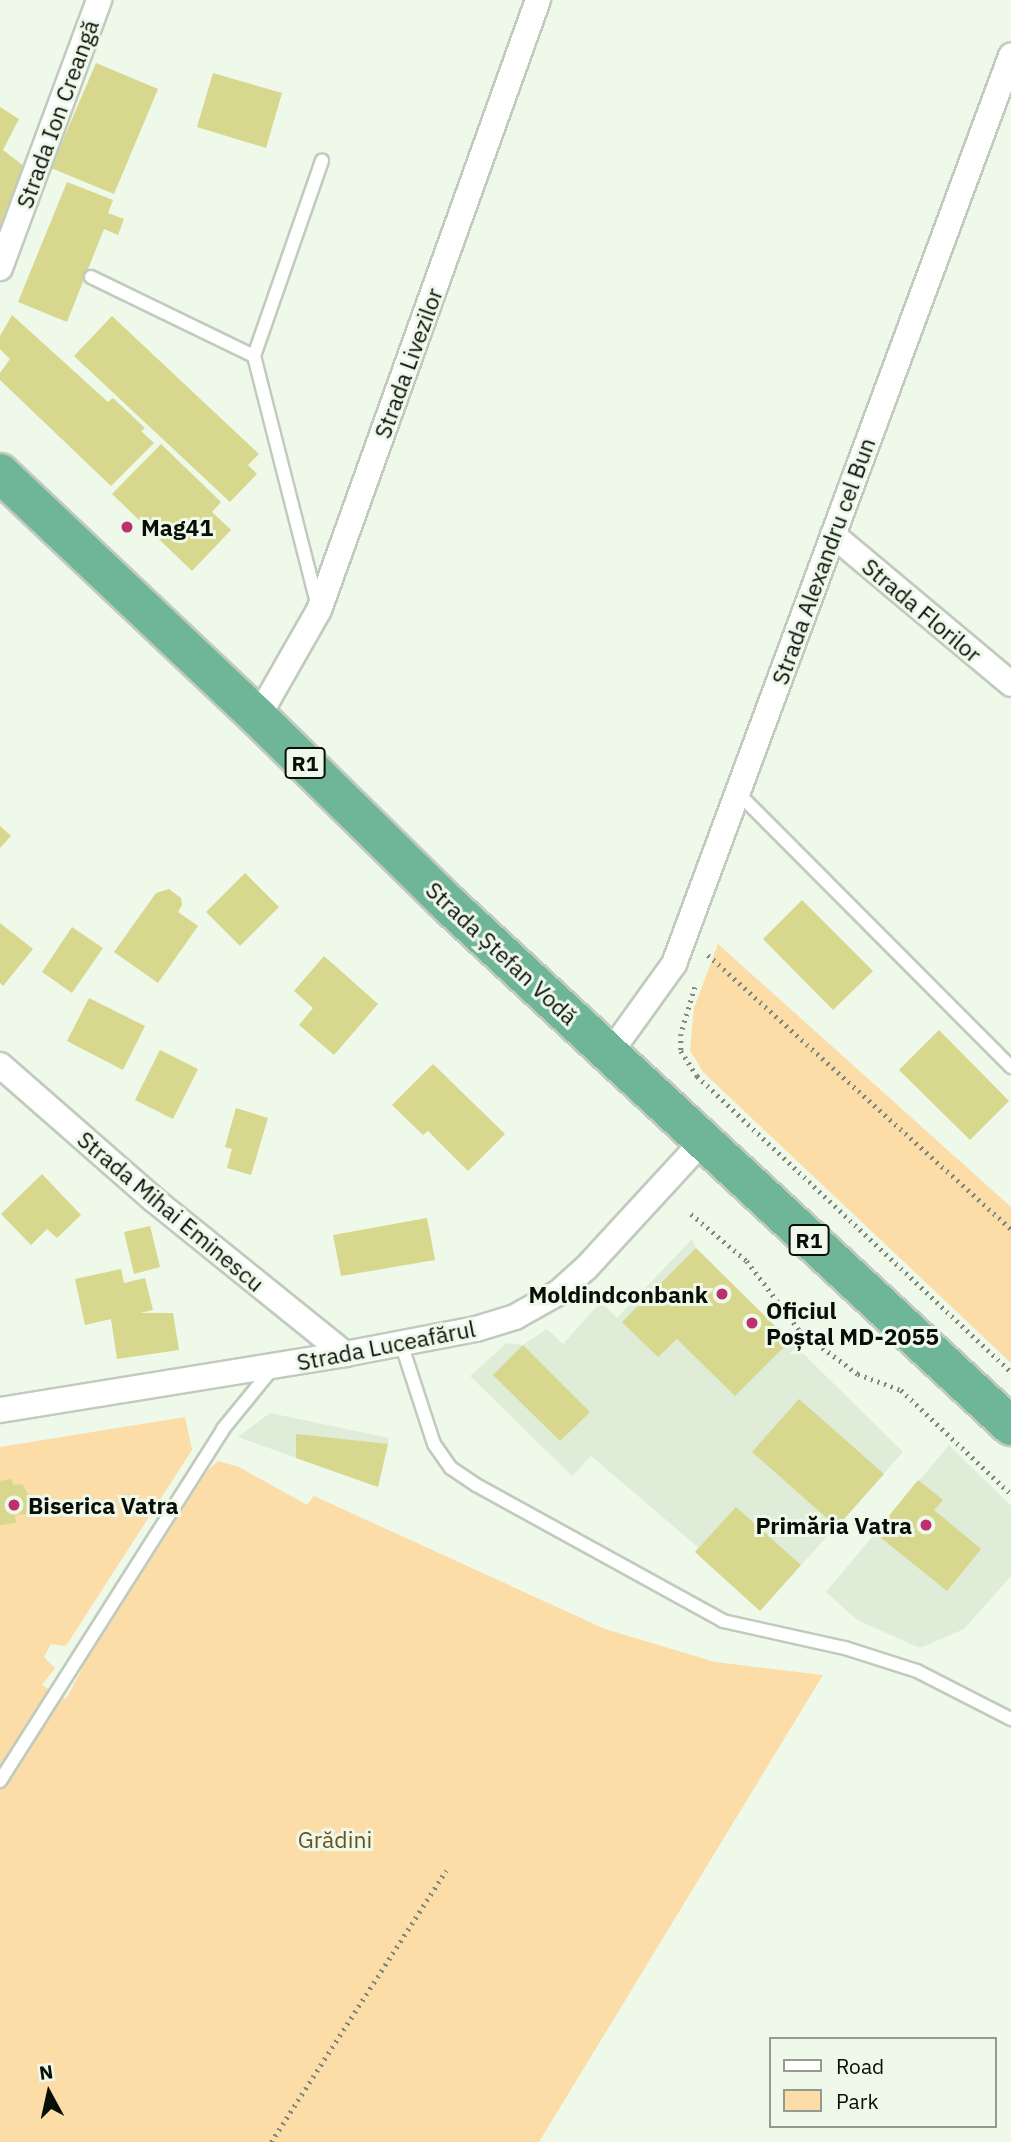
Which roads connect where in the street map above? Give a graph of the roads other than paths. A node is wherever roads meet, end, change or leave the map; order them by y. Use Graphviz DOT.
graph roads {
  1 [pos="99,0"];
  2 [pos="538,0"];
  3 [pos="1011,56"];
  4 [pos="322,161"];
  5 [pos="0,268"];
  6 [pos="91,277"];
  7 [pos="254,356"];
  8 [pos="0,473"];
  9 [pos="833,535"];
  10 [pos="318,610"];
  11 [pos="1011,684"];
  12 [pos="258,717"];
  13 [pos="738,793"];
  14 [pos="610,1053"];
  15 [pos="0,1065"];
  16 [pos="1011,1067"];
  17 [pos="702,1142"];
  18 [pos="401,1343"];
  19 [pos="345,1354"];
  20 [pos="274,1366"];
  21 [pos="0,1410"];
  22 [pos="1011,1426"];
  23 [pos="1011,1719"];
  24 [pos="0,1781"];
  1 -- 5 [label="street, Strada Ion Creangă"];
  2 -- 10 [label="street, Strada Livezilor"];
  3 -- 9 [label="street, Strada Alexandru cel Bun"];
  4 -- 7 [label="lane"];
  6 -- 7 [label="lane"];
  7 -- 10 [label="lane"];
  8 -- 12 [label="highway, Strada Ștefan Vodă / R1"];
  9 -- 11 [label="street, Strada Florilor"];
  9 -- 13 [label="street, Strada Alexandru cel Bun"];
  10 -- 12 [label="street, Strada Livezilor"];
  12 -- 14 [label="highway, Strada Ștefan Vodă / R1"];
  13 -- 14 [label="street, Strada Alexandru cel Bun"];
  13 -- 16 [label="lane"];
  14 -- 17 [label="highway, Strada Ștefan Vodă / R1"];
  15 -- 19 [label="street, Strada Mihai Eminescu"];
  17 -- 18 [label="street, Strada Luceafărul"];
  17 -- 22 [label="highway, Strada Ștefan Vodă / R1"];
  18 -- 19 [label="street, Strada Luceafărul"];
  18 -- 23 [label="lane"];
  19 -- 20 [label="street, Strada Luceafărul"];
  20 -- 21 [label="street, Strada Luceafărul"];
  20 -- 24 [label="lane"];
}
